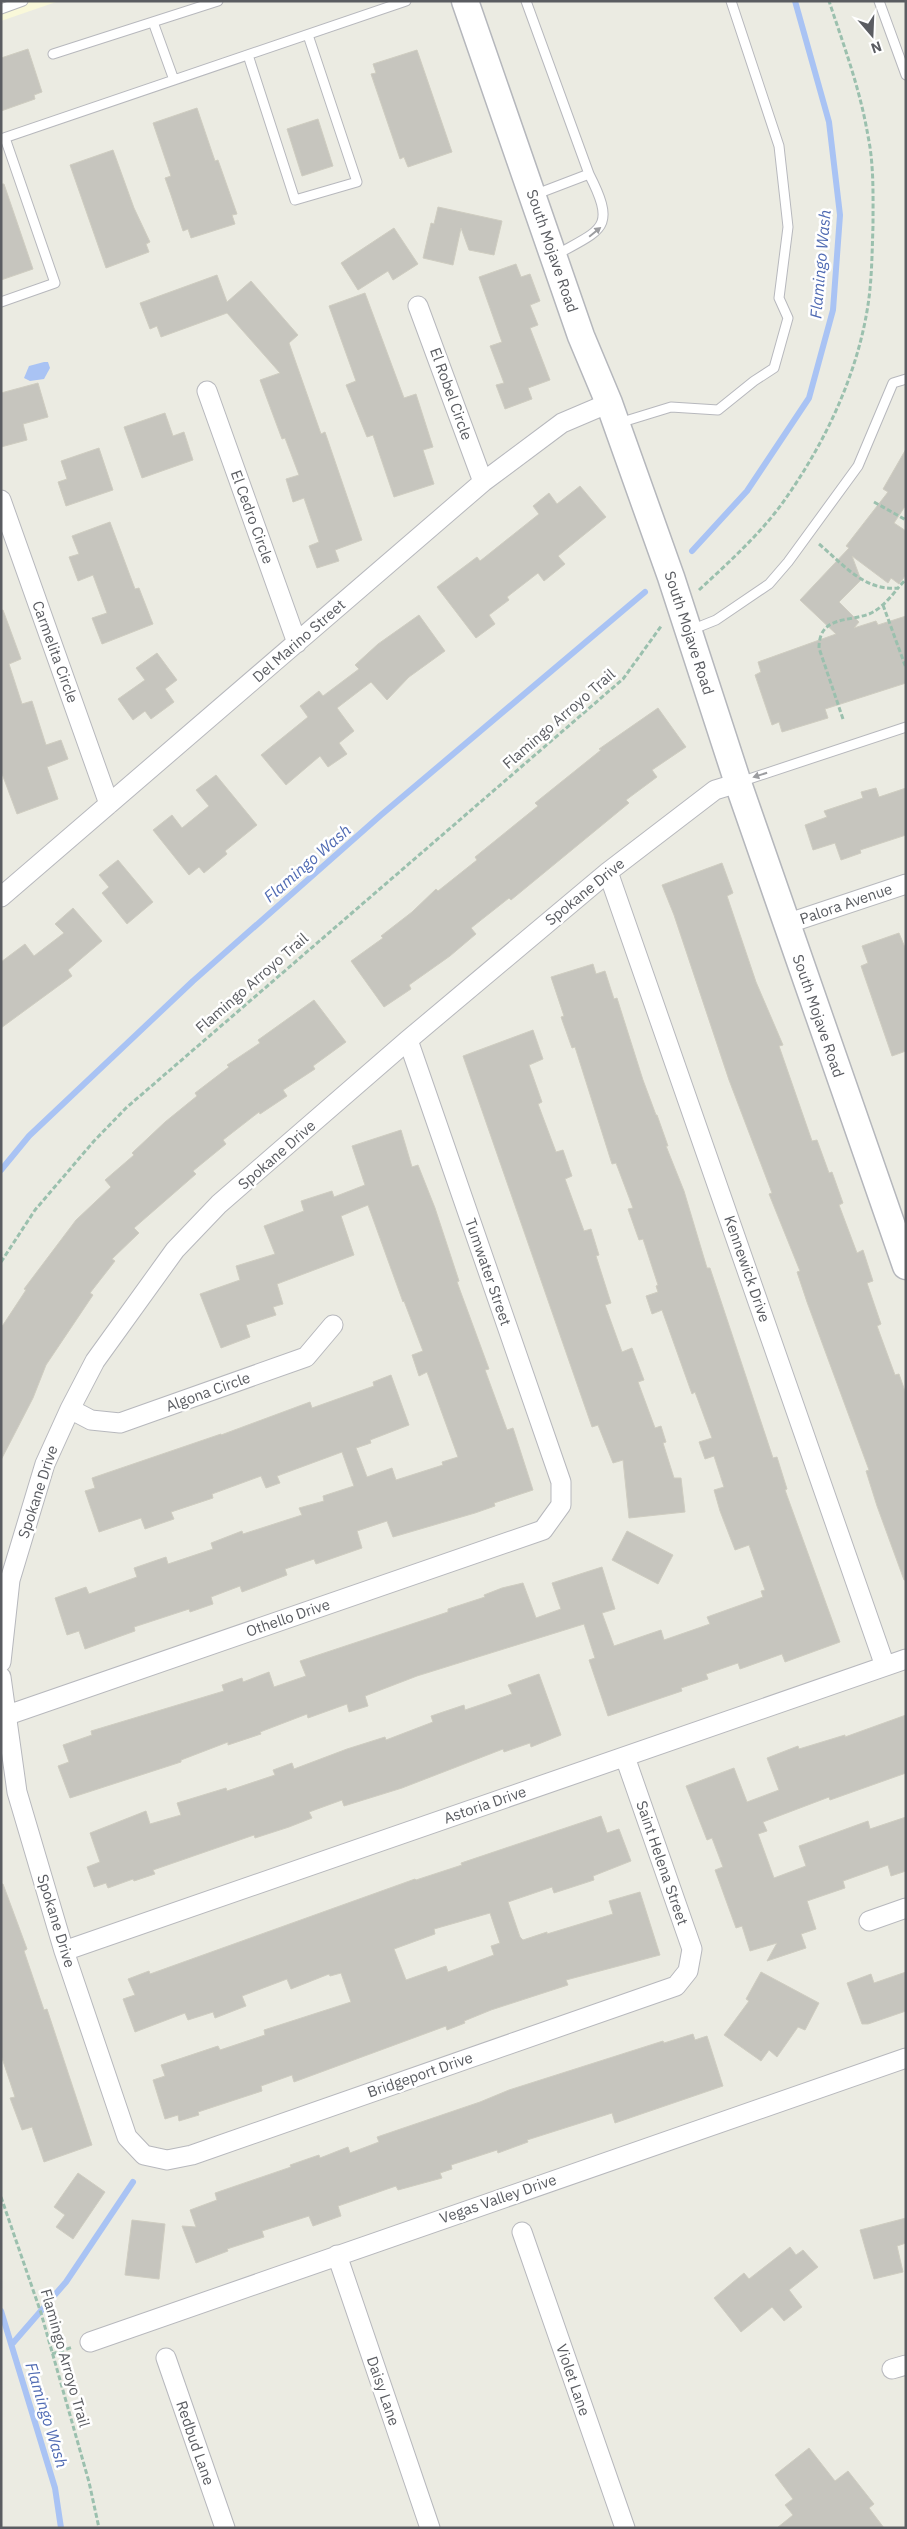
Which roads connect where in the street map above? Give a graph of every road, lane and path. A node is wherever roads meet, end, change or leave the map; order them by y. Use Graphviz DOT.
graph roads {
  1 [pos="23,1"];
  2 [pos="218,1"];
  3 [pos="406,1"];
  4 [pos="465,1"];
  5 [pos="526,1"];
  6 [pos="730,1"];
  7 [pos="829,1"];
  8 [pos="879,1"];
  9 [pos="1,8"];
  10 [pos="153,22"];
  11 [pos="308,35"];
  12 [pos="53,54"];
  13 [pos="248,55"];
  14 [pos="906,75"];
  15 [pos="174,80"];
  16 [pos="3,138"];
  17 [pos="589,174"];
  18 [pos="532,195"];
  19 [pos="553,256"];
  20 [pos="1,302"];
  21 [pos="418,306"];
  22 [pos="906,379"];
  23 [pos="207,391"];
  24 [pos="612,414"];
  25 [pos="483,482"];
  26 [pos="1,500"];
  27 [pos="874,502"];
  28 [pos="906,520"];
  29 [pos="807,534"];
  30 [pos="906,579"];
  31 [pos="898,588"];
  32 [pos="680,606"];
  33 [pos="883,606"];
  34 [pos="689,631"];
  35 [pos="297,643"];
  36 [pos="906,668"];
  37 [pos="843,718"];
  38 [pos="906,727"];
  39 [pos="738,783"];
  40 [pos="109,804"];
  41 [pos="608,872"];
  42 [pos="906,884"];
  43 [pos="1,897"];
  44 [pos="786,924"];
  45 [pos="408,1040"];
  46 [pos="1,1262"];
  47 [pos="906,1266"];
  48 [pos="334,1325"];
  49 [pos="70,1408"];
  50 [pos="561,1505"];
  51 [pos="906,1659"];
  52 [pos="1,1662"];
  53 [pos="885,1666"];
  54 [pos="1,1677"];
  55 [pos="5,1716"];
  56 [pos="625,1757"];
  57 [pos="906,1908"];
  58 [pos="869,1921"];
  59 [pos="64,1951"];
  60 [pos="688,1971"];
  61 [pos="906,2058"];
  62 [pos="144,2155"];
  63 [pos="1,2197"];
  64 [pos="522,2232"];
  65 [pos="337,2255"];
  66 [pos="90,2342"];
  67 [pos="166,2358"];
  68 [pos="99,2528"];
  69 [pos="225,2528"];
  70 [pos="430,2528"];
  71 [pos="625,2528"];
  1 -- 9 [label="lane"];
  2 -- 10 [label="lane"];
  3 -- 11 [label="lane"];
  4 -- 18 [label="street, South Mojave Road"];
  5 -- 17 [label="lane"];
  6 -- 24 [label="lane"];
  7 -- 32 [label="path, Flamingo Arroyo Trail"];
  8 -- 14 [label="lane"];
  10 -- 12 [label="lane"];
  10 -- 15 [label="lane"];
  11 -- 13 [label="lane"];
  11 -- 13 [label="lane"];
  13 -- 15 [label="lane"];
  15 -- 16 [label="lane"];
  16 -- 20 [label="lane"];
  17 -- 18 [label="lane"];
  19 -- 17 [label="lane, one-way"];
  18 -- 19 [label="street, South Mojave Road"];
  19 -- 24 [label="street, South Mojave Road"];
  21 -- 25 [label="street, El Robel Circle"];
  22 -- 29 [label="lane"];
  23 -- 35 [label="street, El Cedro Circle"];
  24 -- 25 [label="street, Del Marino Street"];
  24 -- 32 [label="street, South Mojave Road"];
  25 -- 35 [label="street, Del Marino Street"];
  26 -- 40 [label="street, Carmelita Circle"];
  27 -- 28 [label="path"];
  29 -- 31 [label="path"];
  29 -- 34 [label="lane"];
  30 -- 31 [label="path"];
  31 -- 33 [label="path"];
  32 -- 34 [label="street, South Mojave Road"];
  32 -- 46 [label="path, Flamingo Arroyo Trail"];
  33 -- 36 [label="path"];
  33 -- 37 [label="path"];
  34 -- 39 [label="street, South Mojave Road"];
  35 -- 40 [label="street, Del Marino Street"];
  38 -- 39 [label="lane, one-way"];
  39 -- 41 [label="street, Spokane Drive"];
  39 -- 44 [label="street, South Mojave Road"];
  40 -- 43 [label="street, Del Marino Street"];
  41 -- 45 [label="street, Spokane Drive"];
  41 -- 53 [label="street, Kennewick Drive"];
  42 -- 44 [label="street, Palora Avenue"];
  44 -- 47 [label="street, South Mojave Road"];
  45 -- 49 [label="street, Spokane Drive"];
  45 -- 50 [label="street, Tumwater Street"];
  48 -- 49 [label="street, Algona Circle"];
  49 -- 52 [label="street, Spokane Drive"];
  50 -- 55 [label="street, Othello Drive"];
  51 -- 53 [label="street, Astoria Drive"];
  53 -- 56 [label="street, Astoria Drive"];
  54 -- 55 [label="street, Spokane Drive"];
  55 -- 59 [label="street, Spokane Drive"];
  56 -- 59 [label="street, Astoria Drive"];
  56 -- 60 [label="street, Saint Helena Street"];
  57 -- 58 [label="street"];
  59 -- 62 [label="street, Spokane Drive"];
  60 -- 62 [label="street, Bridgeport Drive"];
  61 -- 65 [label="street, Vegas Valley Drive"];
  63 -- 68 [label="path, Flamingo Arroyo Trail"];
  64 -- 71 [label="street, Violet Lane"];
  65 -- 66 [label="street, Vegas Valley Drive"];
  65 -- 70 [label="street, Daisy Lane"];
  67 -- 69 [label="street, Redbud Lane"];
}
